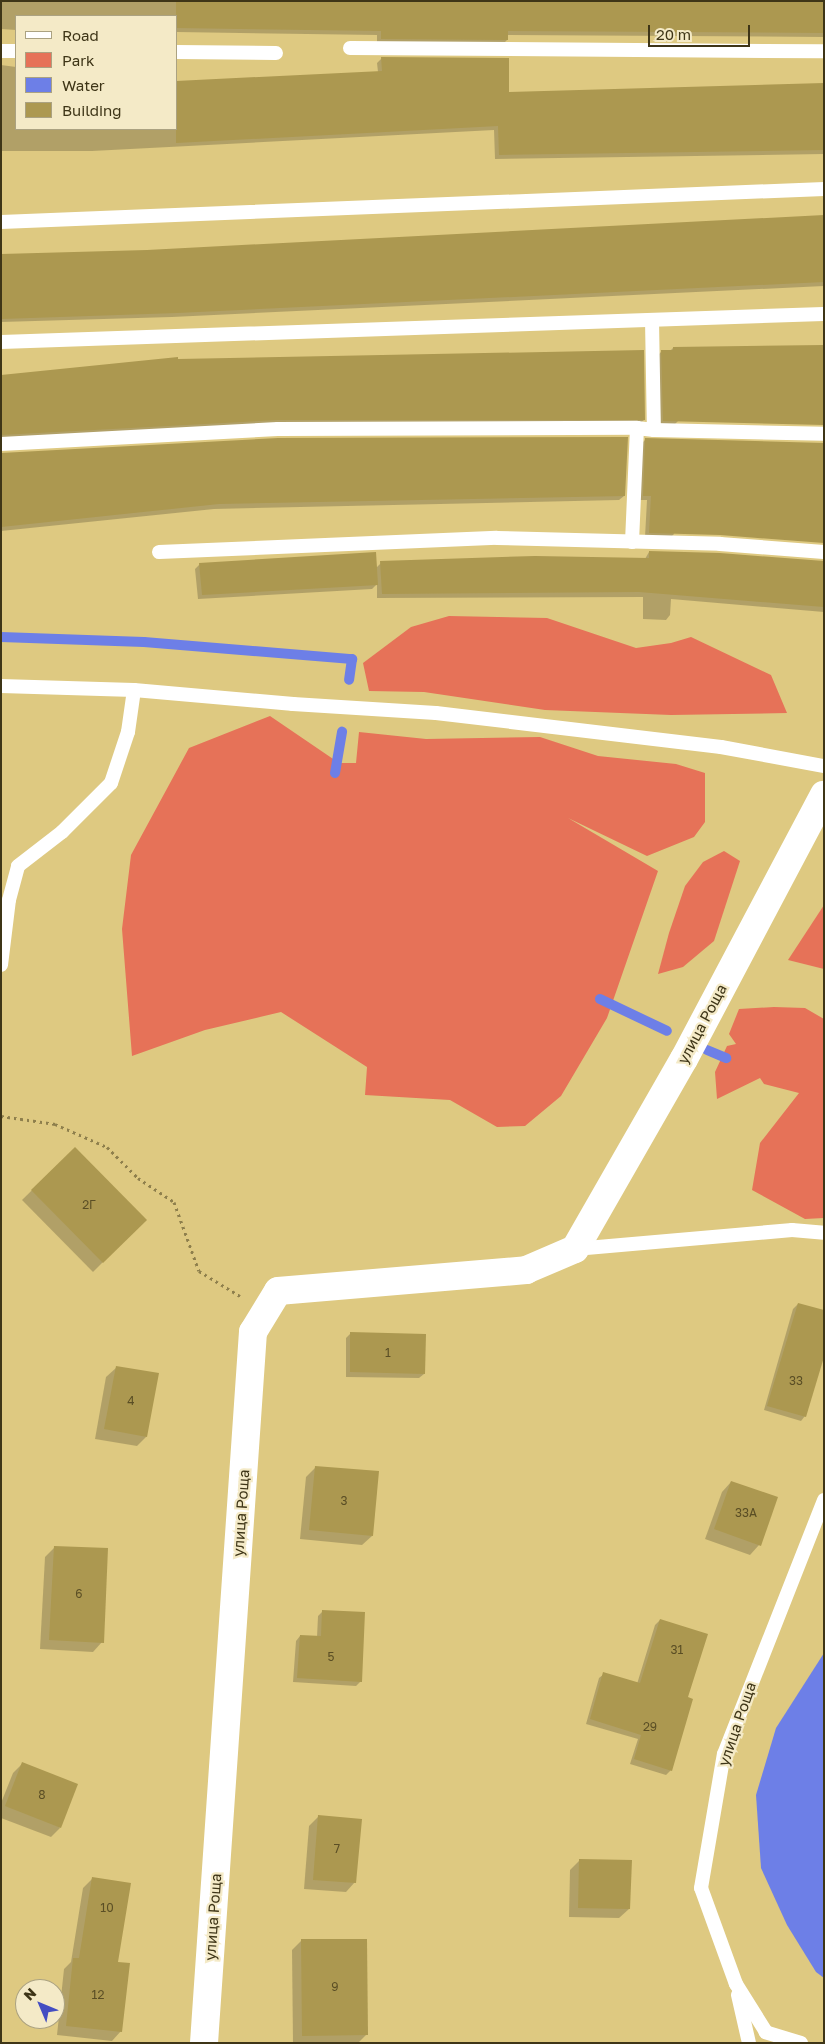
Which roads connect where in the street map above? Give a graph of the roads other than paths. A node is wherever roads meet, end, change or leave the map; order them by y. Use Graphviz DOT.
graph roads {
  1 [pos="350,48"];
  2 [pos="1,51"];
  3 [pos="15,51"];
  4 [pos="824,51"];
  5 [pos="178,52"];
  6 [pos="276,53"];
  7 [pos="824,188"];
  8 [pos="1,222"];
  9 [pos="824,314"];
  10 [pos="652,320"];
  11 [pos="1,342"];
  12 [pos="637,428"];
  13 [pos="654,430"];
  14 [pos="824,434"];
  15 [pos="1,444"];
  16 [pos="632,542"];
  17 [pos="159,552"];
  18 [pos="824,552"];
  19 [pos="1,686"];
  20 [pos="134,690"];
  21 [pos="824,766"];
  22 [pos="824,795"];
  23 [pos="1,965"];
  24 [pos="824,1233"];
  25 [pos="575,1249"];
  26 [pos="824,1500"];
  27 [pos="736,1984"];
  28 [pos="204,2043"];
  29 [pos="749,2043"];
  30 [pos="800,2043"];
  1 -- 4 [label="lane"];
  2 -- 3 [label="lane"];
  5 -- 6 [label="lane"];
  7 -- 8 [label="lane"];
  9 -- 10 [label="lane"];
  10 -- 11 [label="lane"];
  10 -- 13 [label="lane"];
  12 -- 13 [label="lane"];
  12 -- 15 [label="lane"];
  12 -- 16 [label="lane"];
  13 -- 14 [label="lane"];
  16 -- 17 [label="lane"];
  16 -- 18 [label="lane"];
  19 -- 20 [label="lane"];
  20 -- 21 [label="lane"];
  20 -- 23 [label="lane"];
  22 -- 25 [label="street, улица Роща"];
  24 -- 25 [label="lane, улица Роща"];
  25 -- 28 [label="street, улица Роща"];
  26 -- 27 [label="lane, улица Роща"];
  27 -- 29 [label="lane, улица Роща"];
  27 -- 30 [label="lane, улица Роща"];
}
